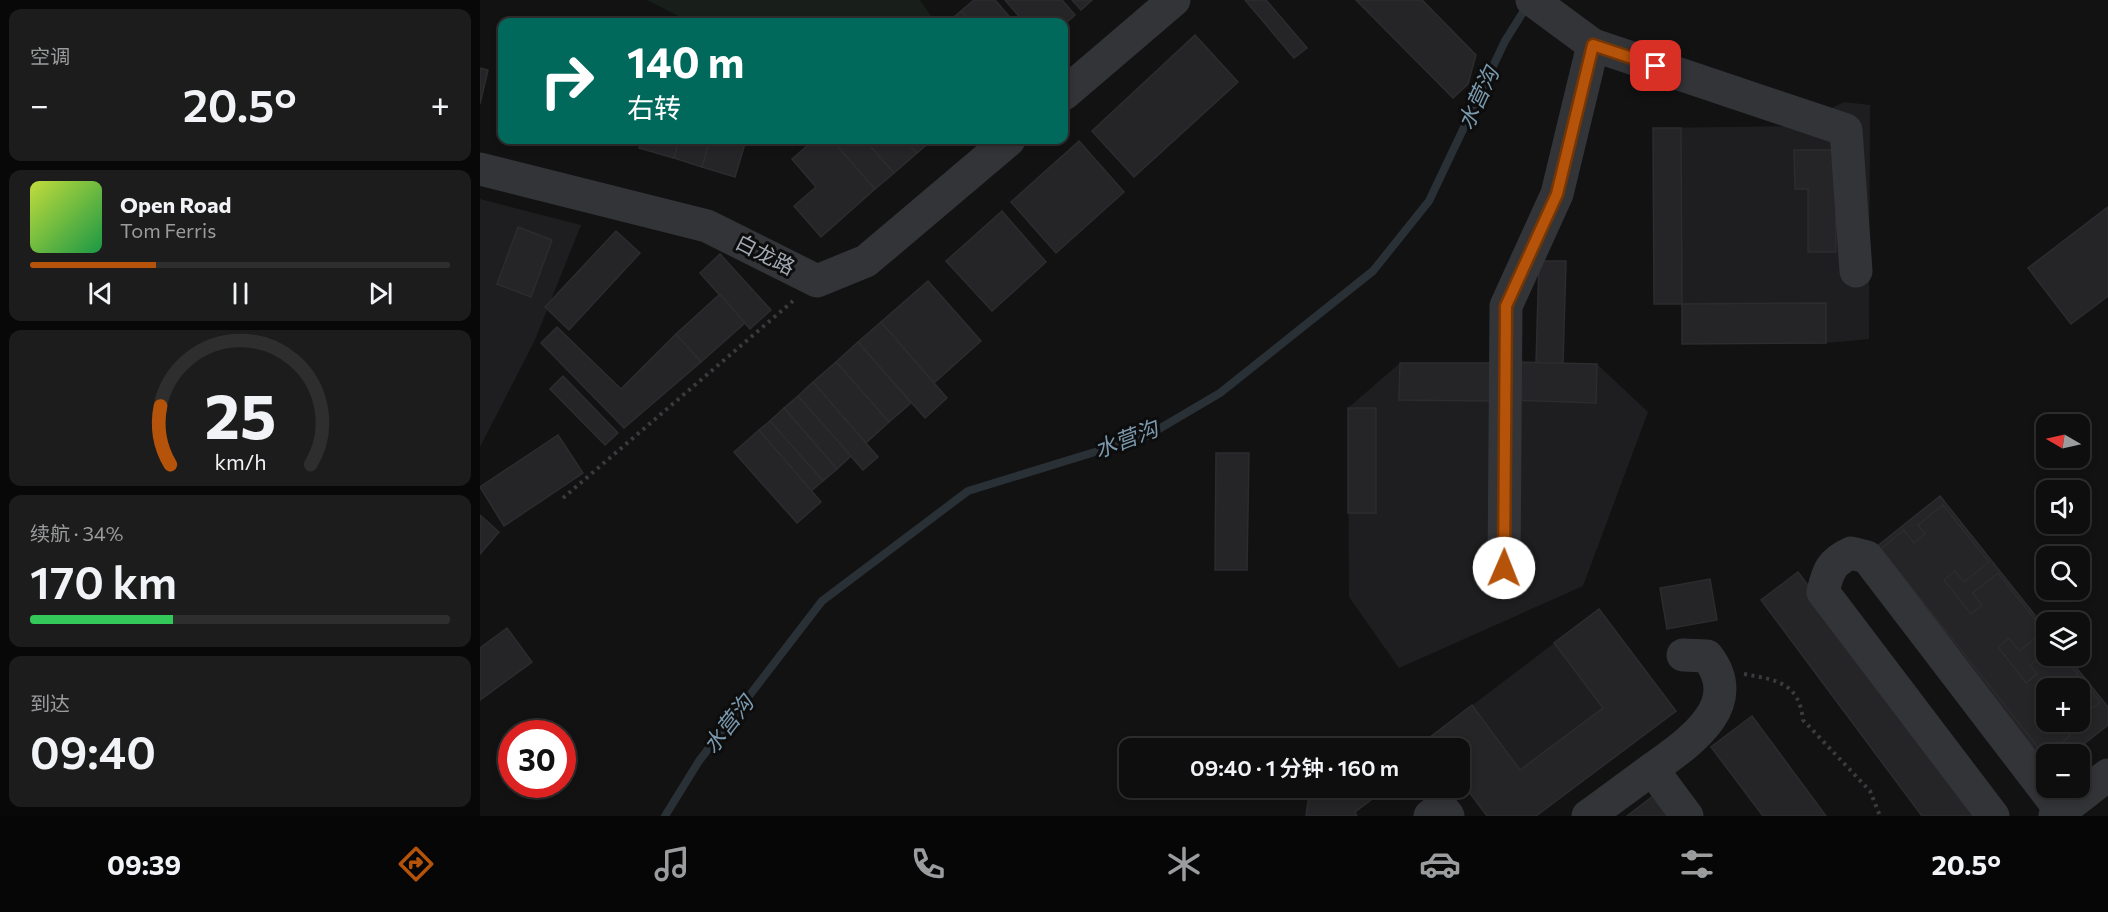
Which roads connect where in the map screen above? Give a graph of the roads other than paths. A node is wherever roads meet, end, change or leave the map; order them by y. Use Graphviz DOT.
graph roads {
  1 [pos="1174,0"];
  2 [pos="1532,0"];
  3 [pos="1581,37"];
  4 [pos="1068,91"];
  5 [pos="1004,144"];
  6 [pos="480,170"];
  7 [pos="1856,271"];
  8 [pos="1504,568"];
  9 [pos="1683,655"];
  10 [pos="1652,770"];
  11 [pos="2108,775"];
  12 [pos="2061,814"];
  13 [pos="1430,816"];
  14 [pos="1448,816"];
  15 [pos="1588,816"];
  16 [pos="1687,816"];
  17 [pos="1993,816"];
  1 -- 4 [label="street"];
  2 -- 3 [label="street"];
  3 -- 7 [label="street"];
  3 -- 8 [label="street"];
  5 -- 6 [label="street, 白龙路"];
  9 -- 10 [label="street"];
  10 -- 15 [label="street"];
  10 -- 16 [label="street"];
  11 -- 12 [label="street"];
  12 -- 17 [label="street"];
  13 -- 14 [label="street"];
}
